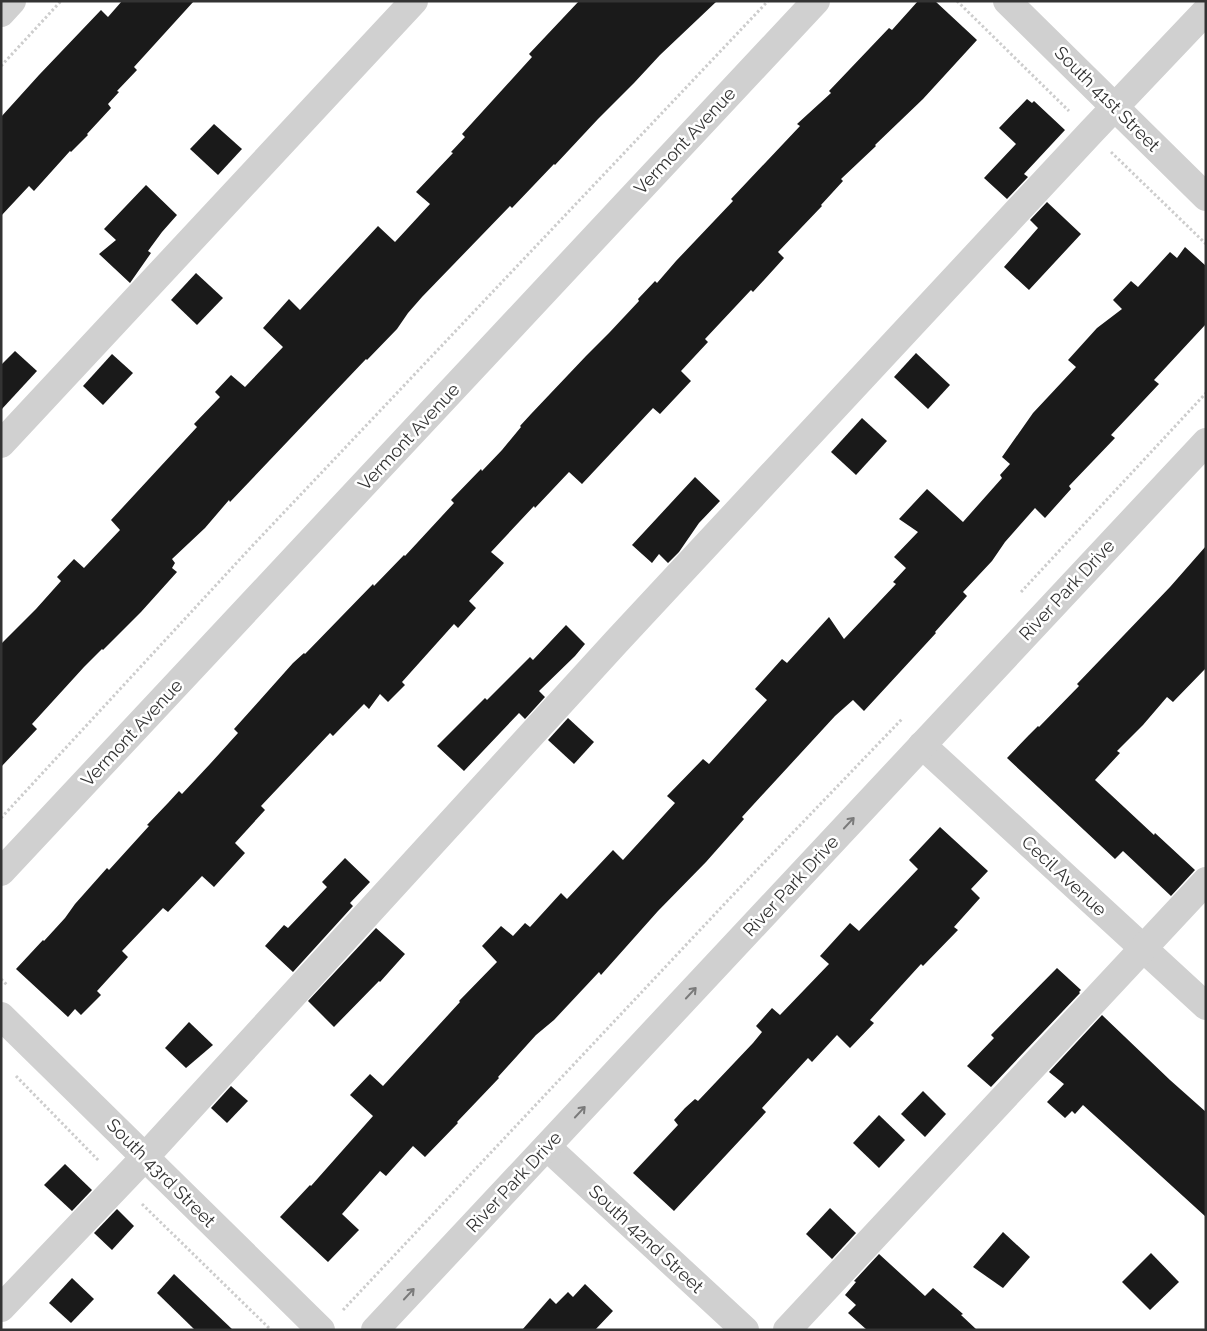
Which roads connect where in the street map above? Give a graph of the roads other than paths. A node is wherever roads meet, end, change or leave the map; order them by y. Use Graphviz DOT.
graph roads {
  1 [pos="12,1"];
  2 [pos="414,1"];
  3 [pos="816,1"];
  4 [pos="1007,1"];
  5 [pos="1206,12"];
  6 [pos="1,13"];
  7 [pos="1116,108"];
  8 [pos="1206,197"];
  9 [pos="1206,442"];
  10 [pos="1,444"];
  11 [pos="922,745"];
  12 [pos="1,872"];
  13 [pos="1206,881"];
  14 [pos="1142,948"];
  15 [pos="1206,1006"];
  16 [pos="1,1016"];
  17 [pos="547,1148"];
  18 [pos="145,1157"];
  19 [pos="1,1308"];
  20 [pos="330,1323"];
  21 [pos="375,1330"];
  22 [pos="745,1330"];
  23 [pos="787,1330"];
  1 -- 6 [label="street"];
  2 -- 10 [label="street"];
  3 -- 12 [label="street, Vermont Avenue"];
  4 -- 7 [label="street, South 41st Street"];
  5 -- 7 [label="street"];
  7 -- 8 [label="street, South 41st Street"];
  7 -- 18 [label="street"];
  9 -- 11 [label="street, River Park Drive"];
  11 -- 14 [label="street, Cecil Avenue"];
  17 -- 11 [label="street, River Park Drive, one-way"];
  13 -- 14 [label="street"];
  14 -- 15 [label="street, Cecil Avenue"];
  14 -- 23 [label="street"];
  16 -- 18 [label="street, South 43rd Street"];
  21 -- 17 [label="street, River Park Drive, one-way"];
  17 -- 22 [label="street, South 42nd Street"];
  18 -- 19 [label="street"];
  18 -- 20 [label="street, South 43rd Street"];
}
